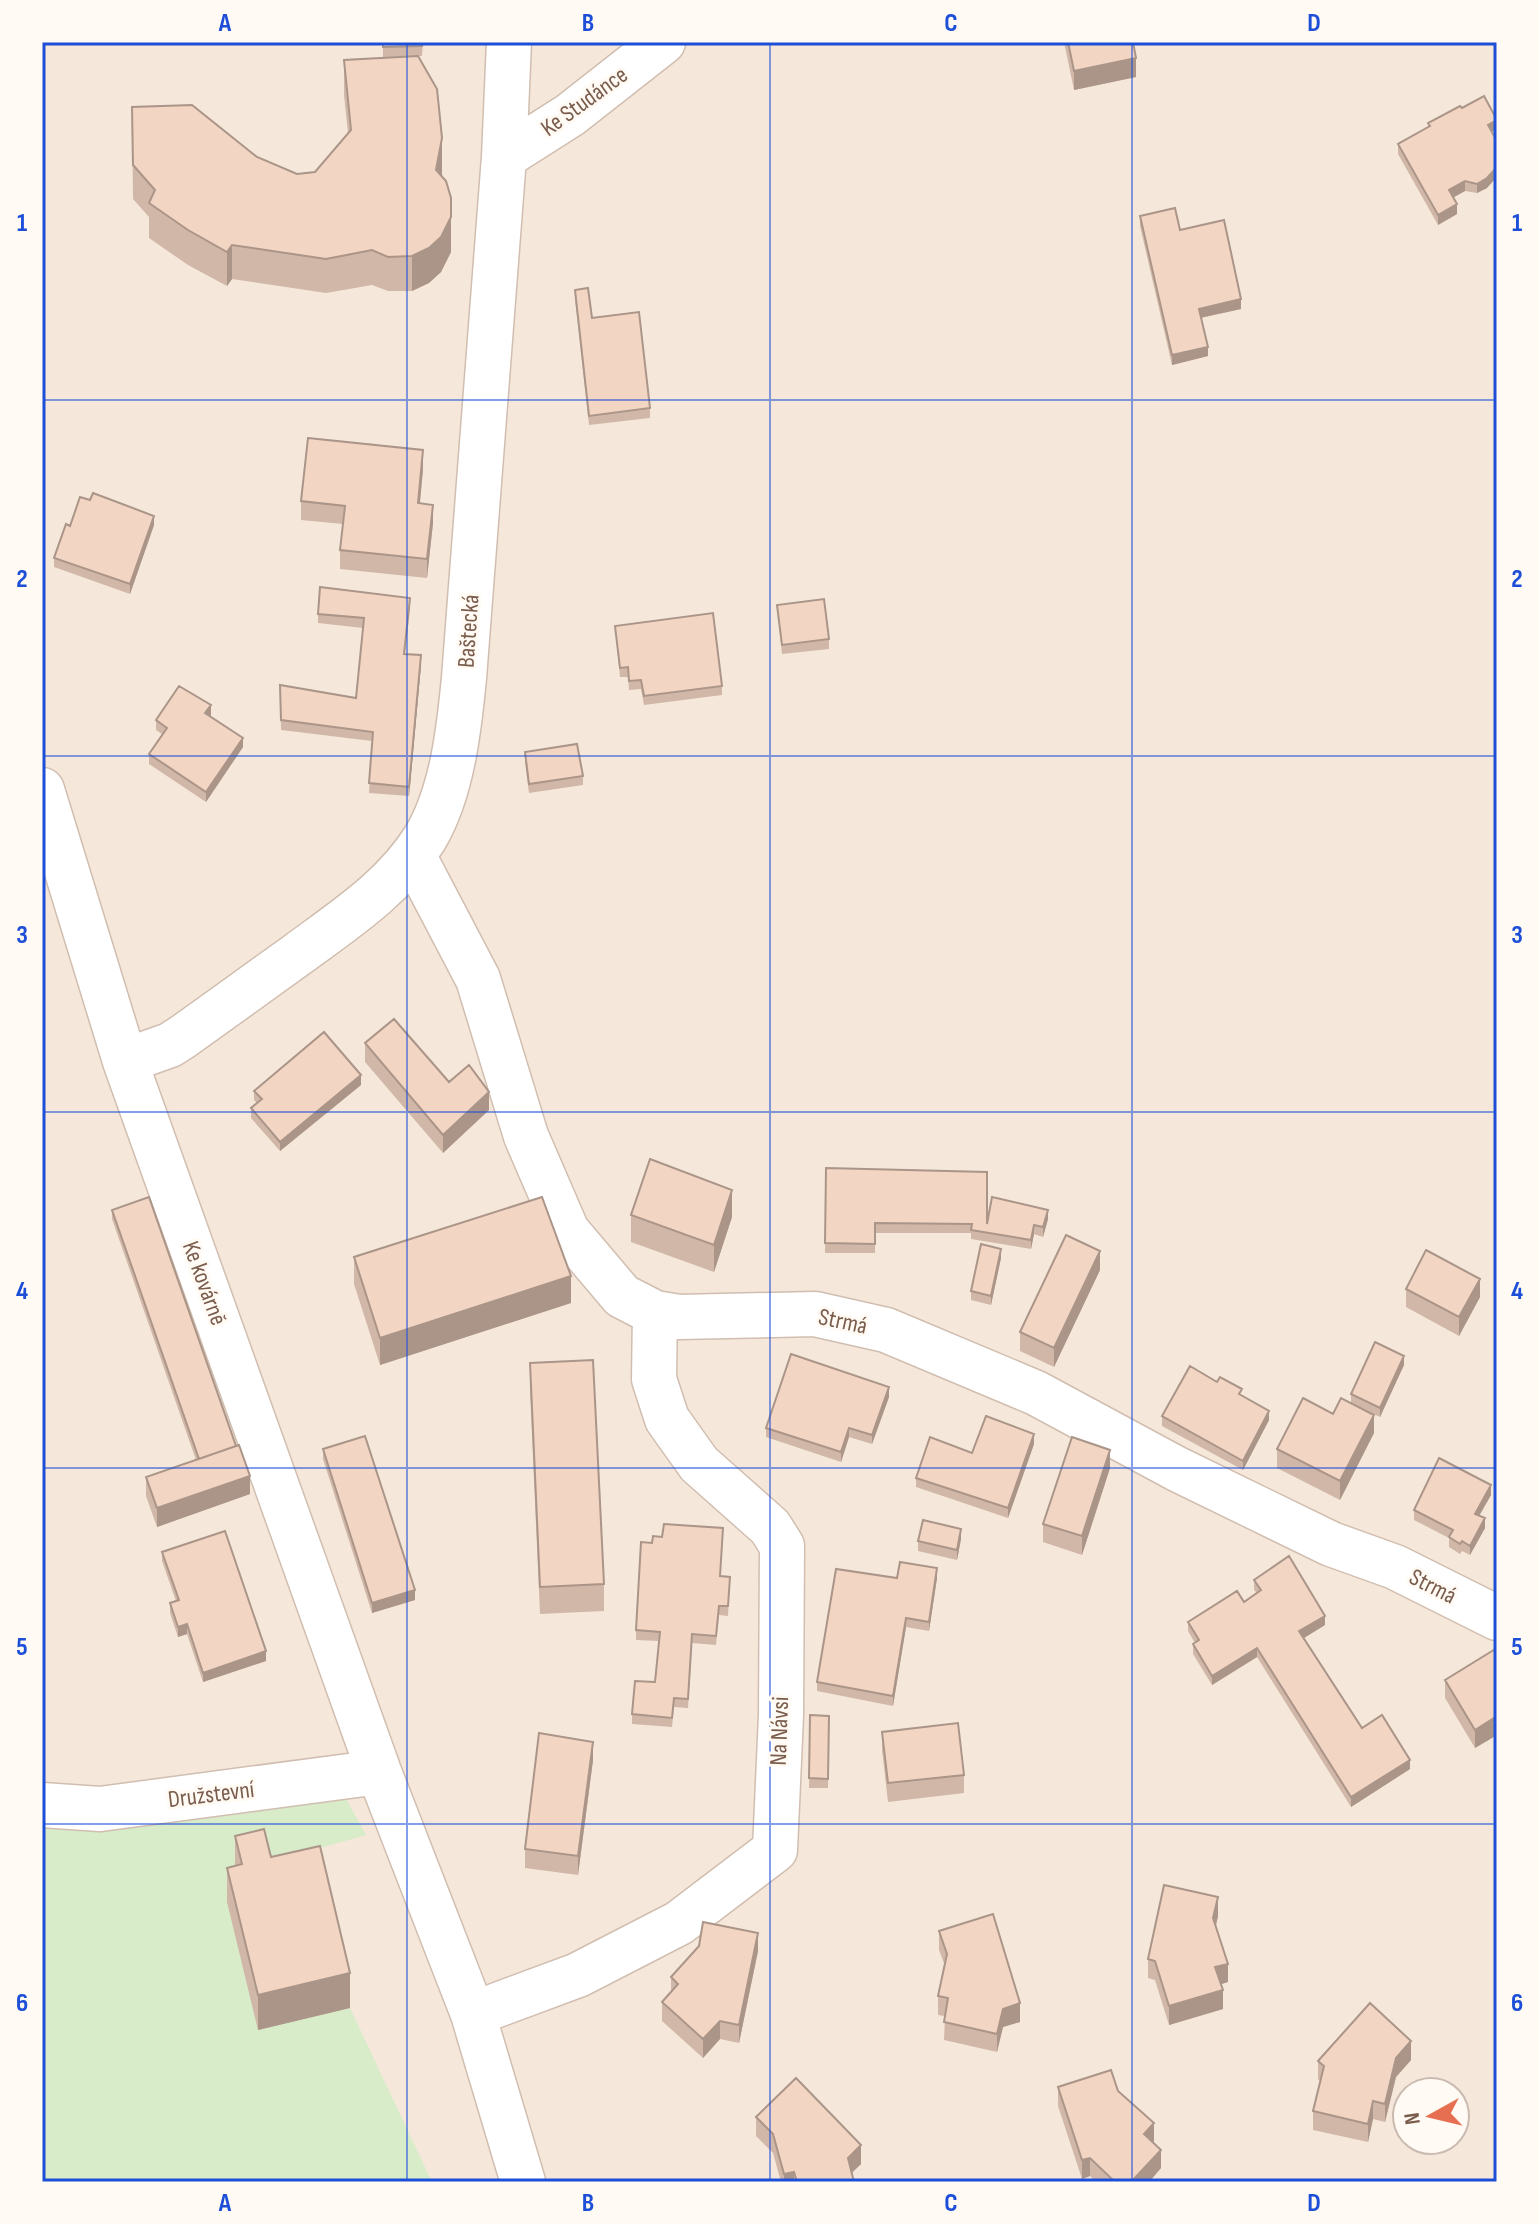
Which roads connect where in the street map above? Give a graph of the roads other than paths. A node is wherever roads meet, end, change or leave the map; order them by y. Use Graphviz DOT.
graph roads {
  1 [pos="509,42"];
  2 [pos="663,42"];
  3 [pos="504,157"];
  4 [pos="42,790"];
  5 [pos="413,855"];
  6 [pos="125,1061"];
  7 [pos="655,1313"];
  8 [pos="1497,1618"];
  9 [pos="379,1772"];
  10 [pos="42,1805"];
  11 [pos="473,2014"];
  12 [pos="523,2182"];
  1 -- 3 [label="street, Baštecká"];
  2 -- 3 [label="street, Ke Studánce"];
  3 -- 5 [label="street, Baštecká"];
  4 -- 6 [label="street, Ke kovárně"];
  5 -- 6 [label="street, Baštecká"];
  5 -- 7 [label="street, Strmá"];
  6 -- 9 [label="street, Ke kovárně"];
  7 -- 8 [label="street, Strmá"];
  7 -- 11 [label="street, Na Návsi"];
  9 -- 10 [label="street, Družstevní"];
  9 -- 11 [label="street"];
  11 -- 12 [label="street"];
}
